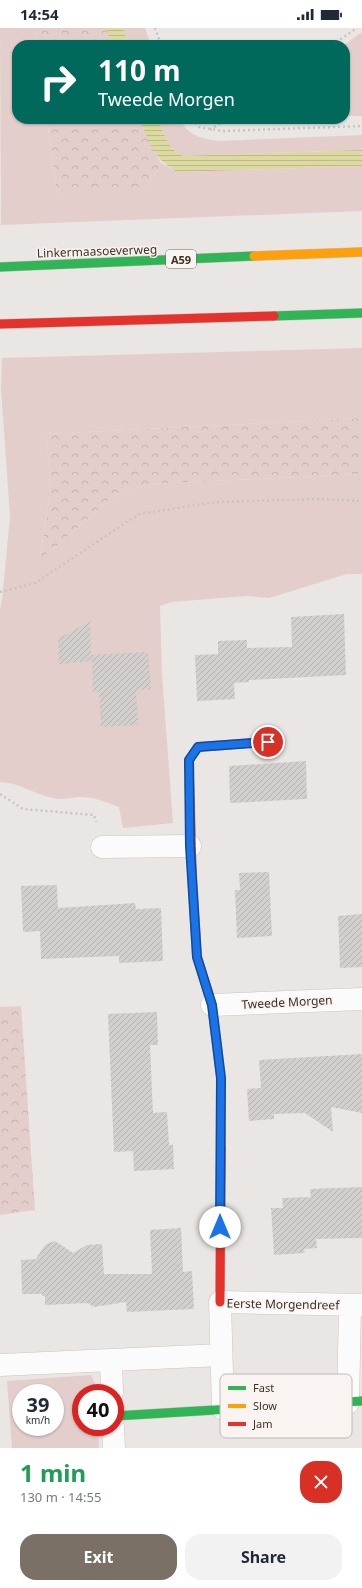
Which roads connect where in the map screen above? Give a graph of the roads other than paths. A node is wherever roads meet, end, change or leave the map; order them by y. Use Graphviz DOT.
graph roads {
  1 [pos="362,252"];
  2 [pos="0,267"];
  3 [pos="362,313"];
  4 [pos="0,324"];
  5 [pos="268,742"];
  6 [pos="190,846"];
  7 [pos="102,847"];
  8 [pos="362,999"];
  9 [pos="212,1005"];
  10 [pos="220,1302"];
  11 [pos="356,1305"];
  12 [pos="221,1355"];
  13 [pos="111,1361"];
  14 [pos="0,1365"];
  15 [pos="222,1374"];
  16 [pos="112,1384"];
  17 [pos="355,1402"];
  18 [pos="220,1409"];
  19 [pos="124,1415"];
  20 [pos="114,1436"];
  21 [pos="114,1448"];
  1 -- 2 [label="main road, Linkermaasoeverweg / A59"];
  3 -- 4 [label="main road"];
  5 -- 6 [label="main road"];
  6 -- 7 [label="street"];
  6 -- 9 [label="main road"];
  8 -- 9 [label="street, Tweede Morgen"];
  9 -- 10 [label="main road"];
  10 -- 11 [label="street, Eerste Morgendreef"];
  10 -- 12 [label="street, Eerste Morgendreef"];
  11 -- 17 [label="street, Eerste Morgendreef"];
  12 -- 13 [label="street"];
  12 -- 15 [label="street, Eerste Morgendreef"];
  13 -- 14 [label="street"];
  13 -- 16 [label="street"];
  18 -- 19 [label="main road, Eerste Morgendreef"];
  20 -- 21 [label="street"];
}
